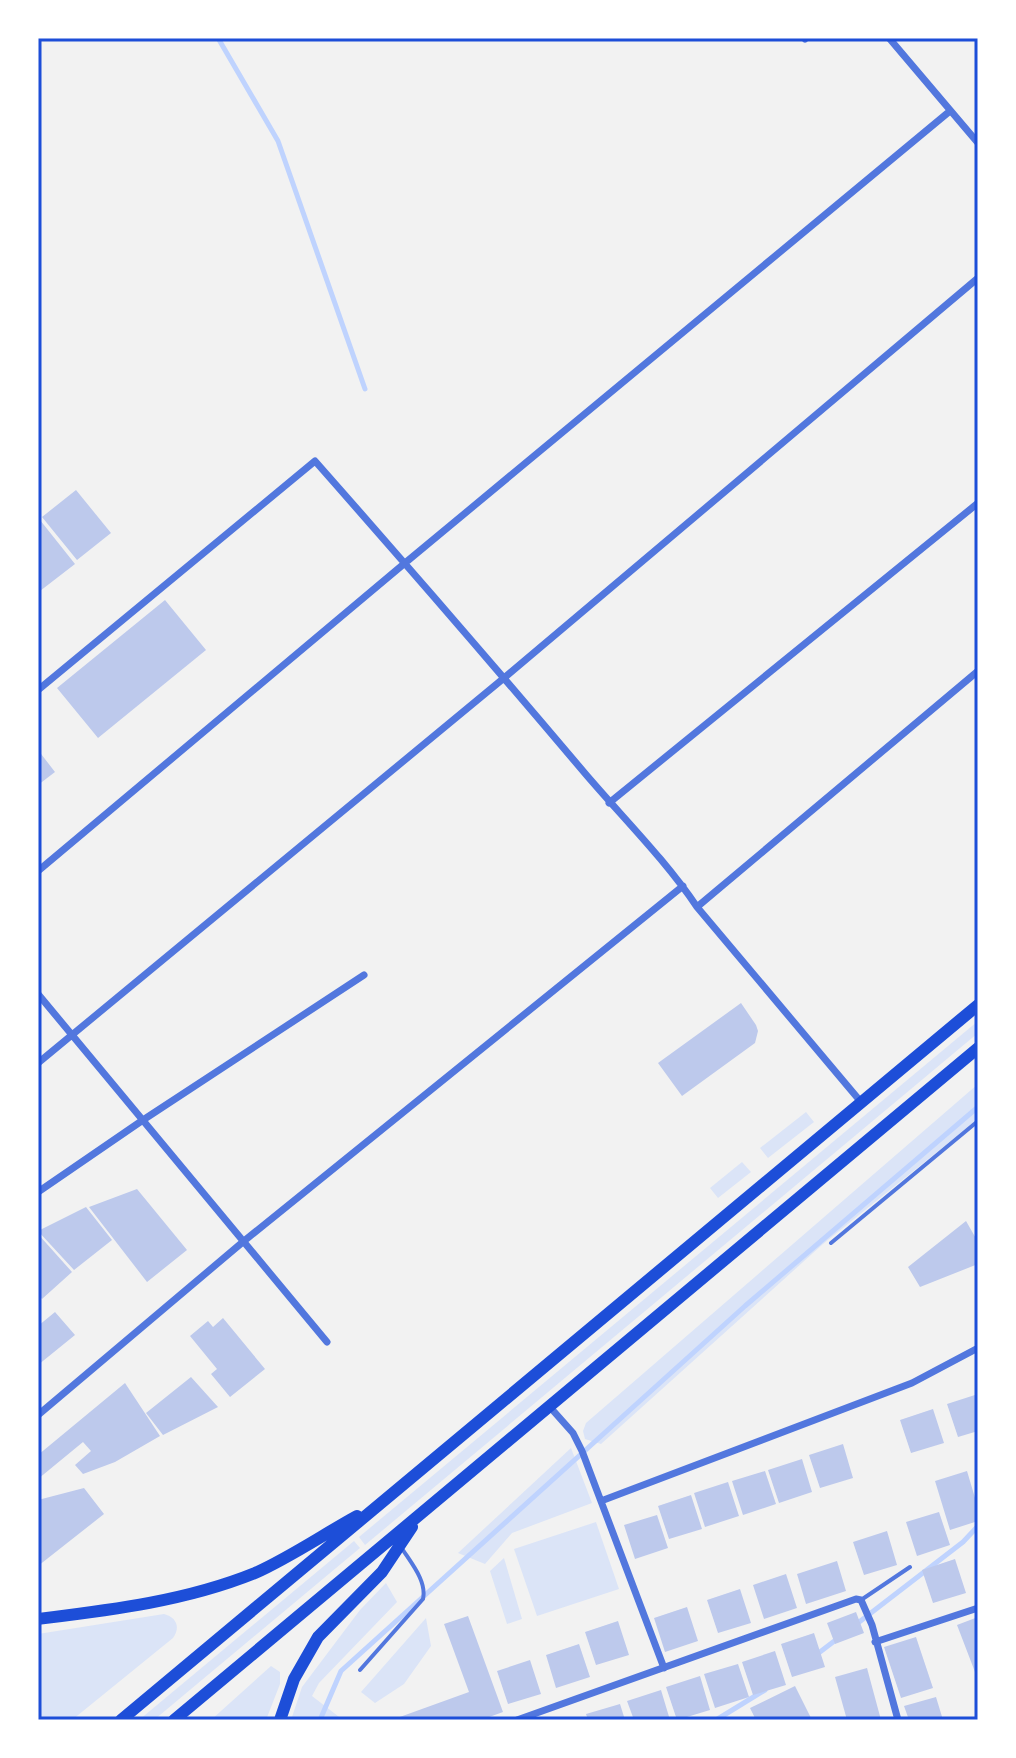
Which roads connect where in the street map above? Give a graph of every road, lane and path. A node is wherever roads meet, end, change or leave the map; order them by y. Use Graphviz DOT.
graph roads {
  1 [pos="889,38"];
  2 [pos="950,111"];
  3 [pos="978,143"];
  4 [pos="978,278"];
  5 [pos="978,503"];
  6 [pos="405,563"];
  7 [pos="978,671"];
  8 [pos="504,678"];
  9 [pos="38,690"];
  10 [pos="609,803"];
  11 [pos="38,871"];
  12 [pos="683,886"];
  13 [pos="697,907"];
  14 [pos="364,975"];
  15 [pos="38,994"];
  16 [pos="978,1005"];
  17 [pos="72,1033"];
  18 [pos="978,1048"];
  19 [pos="38,1063"];
  20 [pos="861,1102"];
  21 [pos="143,1120"];
  22 [pos="978,1121"];
  23 [pos="38,1192"];
  24 [pos="244,1241"];
  25 [pos="831,1243"];
  26 [pos="327,1342"];
  27 [pos="978,1348"];
  28 [pos="549,1406"];
  29 [pos="38,1415"];
  30 [pos="384,1500"];
  31 [pos="601,1501"];
  32 [pos="420,1514"];
  33 [pos="400,1545"];
  34 [pos="910,1567"];
  35 [pos="861,1600"];
  36 [pos="978,1608"];
  37 [pos="38,1619"];
  38 [pos="875,1642"];
  39 [pos="664,1668"];
  40 [pos="360,1670"];
  41 [pos="121,1720"];
  42 [pos="174,1720"];
  43 [pos="280,1720"];
  44 [pos="517,1720"];
  45 [pos="898,1720"];
  1 -- 2 [label="street"];
  2 -- 3 [label="street"];
  2 -- 6 [label="street"];
  4 -- 8 [label="street"];
  5 -- 10 [label="street"];
  6 -- 8 [label="street"];
  6 -- 9 [label="street"];
  6 -- 11 [label="street"];
  7 -- 13 [label="street"];
  8 -- 10 [label="street"];
  8 -- 17 [label="street"];
  10 -- 12 [label="street"];
  12 -- 13 [label="street"];
  12 -- 24 [label="street"];
  13 -- 20 [label="street"];
  14 -- 21 [label="street"];
  15 -- 17 [label="street"];
  16 -- 20 [label="highway"];
  17 -- 19 [label="street"];
  17 -- 21 [label="street"];
  18 -- 28 [label="highway"];
  20 -- 30 [label="highway"];
  21 -- 23 [label="street"];
  21 -- 24 [label="street"];
  22 -- 25 [label="lane"];
  24 -- 26 [label="street"];
  24 -- 29 [label="street"];
  27 -- 31 [label="street"];
  28 -- 31 [label="street"];
  28 -- 32 [label="highway"];
  30 -- 37 [label="highway"];
  30 -- 41 [label="highway"];
  31 -- 39 [label="street"];
  32 -- 33 [label="highway"];
  32 -- 42 [label="highway"];
  33 -- 40 [label="lane"];
  33 -- 43 [label="highway"];
  34 -- 35 [label="lane"];
  35 -- 38 [label="street"];
  35 -- 39 [label="street"];
  36 -- 38 [label="street"];
  38 -- 45 [label="street"];
  39 -- 44 [label="street"];
}
